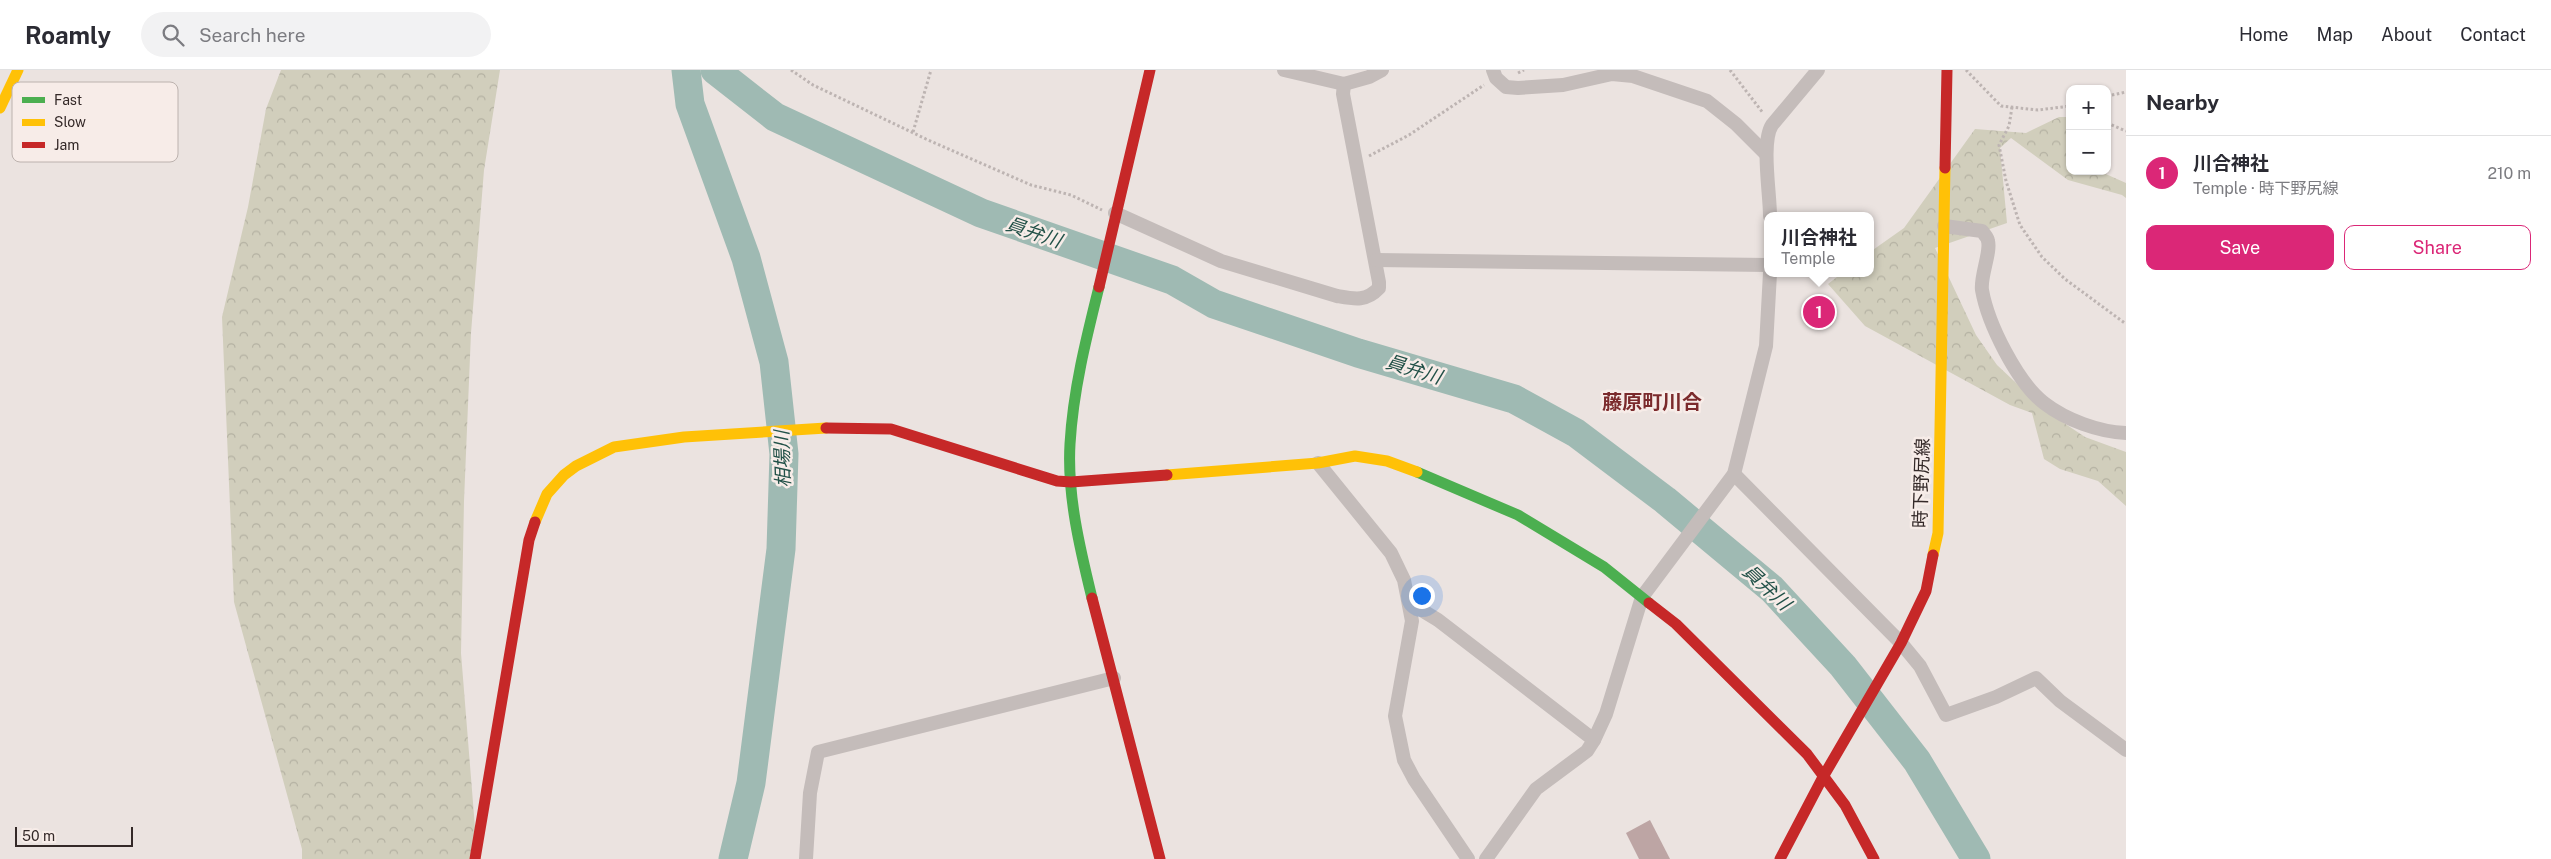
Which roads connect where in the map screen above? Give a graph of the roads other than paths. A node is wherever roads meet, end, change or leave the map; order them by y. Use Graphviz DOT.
graph roads {
  1 [pos="18,70"];
  2 [pos="1150,70"];
  3 [pos="1284,70"];
  4 [pos="1382,70"];
  5 [pos="1818,70"];
  6 [pos="1947,70"];
  7 [pos="1495,74"];
  8 [pos="12,82"];
  9 [pos="12,83"];
  10 [pos="1344,84"];
  11 [pos="0,108"];
  12 [pos="1765,153"];
  13 [pos="1770,212"];
  14 [pos="1115,216"];
  15 [pos="1944,226"];
  16 [pos="1376,260"];
  17 [pos="1764,265"];
  18 [pos="1770,277"];
  19 [pos="2126,433"];
  20 [pos="1318,463"];
  21 [pos="1730,478"];
  22 [pos="1070,482"];
  23 [pos="1644,593"];
  24 [pos="1410,603"];
  25 [pos="1899,648"];
  26 [pos="1114,678"];
  27 [pos="1594,740"];
  28 [pos="2126,750"];
  29 [pos="1826,772"];
  30 [pos="475,859"];
  31 [pos="806,859"];
  32 [pos="1160,859"];
  33 [pos="1468,859"];
  34 [pos="1486,859"];
  35 [pos="1780,859"];
  36 [pos="1874,859"];
  1 -- 8 [label="street"];
  2 -- 14 [label="street"];
  3 -- 10 [label="street"];
  4 -- 10 [label="street"];
  5 -- 12 [label="street"];
  6 -- 15 [label="street, 時下野尻線"];
  7 -- 12 [label="street"];
  9 -- 11 [label="street"];
  10 -- 16 [label="street"];
  12 -- 13 [label="street"];
  14 -- 16 [label="street"];
  14 -- 22 [label="street"];
  15 -- 19 [label="street"];
  15 -- 25 [label="street, 時下野尻線"];
  16 -- 17 [label="street"];
  18 -- 21 [label="street"];
  20 -- 22 [label="street"];
  20 -- 23 [label="street"];
  20 -- 24 [label="street"];
  21 -- 23 [label="street"];
  21 -- 25 [label="street"];
  22 -- 26 [label="street"];
  22 -- 30 [label="street"];
  23 -- 27 [label="street"];
  23 -- 29 [label="street"];
  24 -- 27 [label="street"];
  24 -- 33 [label="street"];
  25 -- 28 [label="street"];
  25 -- 29 [label="street, 時下野尻線"];
  26 -- 31 [label="street"];
  26 -- 32 [label="street"];
  27 -- 34 [label="street"];
  29 -- 35 [label="street, 時下野尻線"];
  29 -- 36 [label="street"];
}
